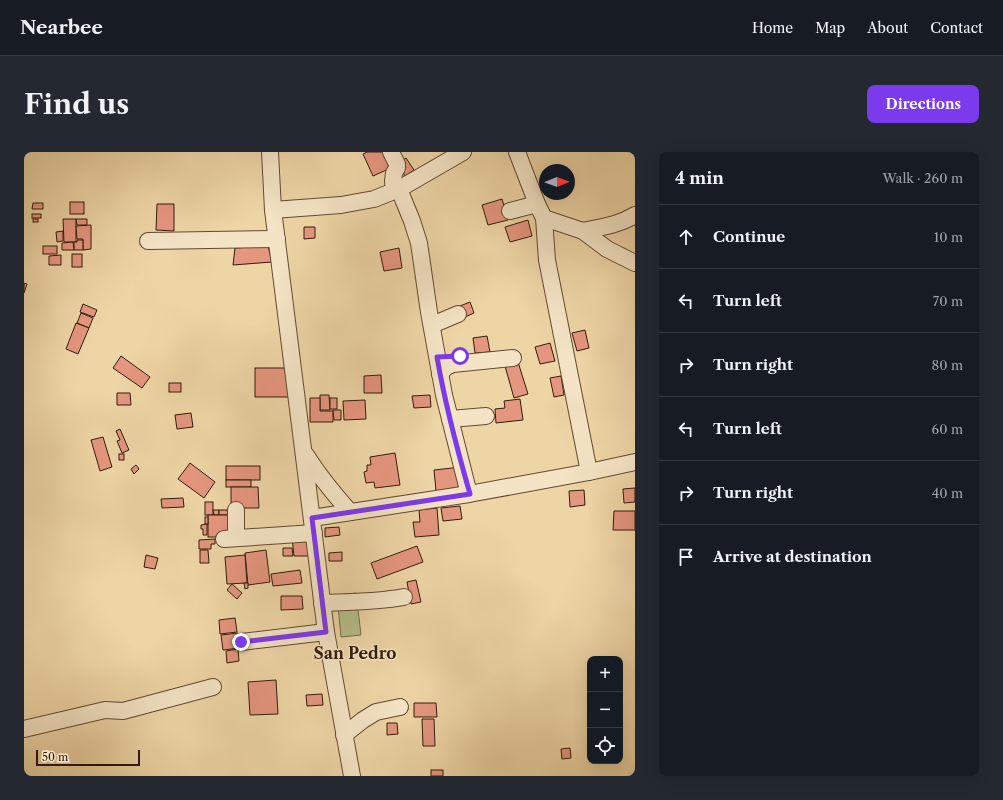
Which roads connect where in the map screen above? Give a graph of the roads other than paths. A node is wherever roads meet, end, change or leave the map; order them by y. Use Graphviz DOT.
graph roads {
  1 [pos="270,152"];
  2 [pos="392,152"];
  3 [pos="463,152"];
  4 [pos="517,152"];
  5 [pos="396,189"];
  6 [pos="537,204"];
  7 [pos="273,210"];
  8 [pos="510,211"];
  9 [pos="635,215"];
  10 [pos="544,218"];
  11 [pos="583,230"];
  12 [pos="277,239"];
  13 [pos="148,241"];
  14 [pos="635,263"];
  15 [pos="458,314"];
  16 [pos="432,325"];
  17 [pos="472,351"];
  18 [pos="437,357"];
  19 [pos="513,358"];
  20 [pos="440,374"];
  21 [pos="486,416"];
  22 [pos="450,420"];
  23 [pos="304,452"];
  24 [pos="635,462"];
  25 [pos="589,472"];
  26 [pos="470,494"];
  27 [pos="236,510"];
  28 [pos="350,512"];
  29 [pos="313,525"];
  30 [pos="404,597"];
  31 [pos="322,603"];
  32 [pos="326,632"];
  33 [pos="241,642"];
  34 [pos="213,687"];
  35 [pos="400,707"];
  36 [pos="24,728"];
  37 [pos="344,735"];
  38 [pos="352,776"];
  1 -- 7 [label="street"];
  2 -- 5 [label="street"];
  3 -- 5 [label="street"];
  4 -- 6 [label="street"];
  5 -- 7 [label="street"];
  5 -- 16 [label="street"];
  6 -- 8 [label="street"];
  6 -- 10 [label="street"];
  7 -- 12 [label="street"];
  9 -- 11 [label="street"];
  10 -- 11 [label="street"];
  10 -- 25 [label="street"];
  11 -- 14 [label="street"];
  12 -- 13 [label="street"];
  12 -- 23 [label="street"];
  15 -- 16 [label="street"];
  16 -- 18 [label="street"];
  17 -- 18 [label="street"];
  18 -- 20 [label="street"];
  19 -- 20 [label="street"];
  20 -- 22 [label="street"];
  21 -- 22 [label="street"];
  22 -- 26 [label="street"];
  23 -- 28 [label="street"];
  23 -- 29 [label="street"];
  24 -- 25 [label="street"];
  25 -- 26 [label="street"];
  26 -- 28 [label="street"];
  27 -- 29 [label="street"];
  28 -- 29 [label="street"];
  29 -- 31 [label="street"];
  30 -- 31 [label="street"];
  31 -- 32 [label="street"];
  32 -- 33 [label="street"];
  32 -- 37 [label="street"];
  34 -- 36 [label="street"];
  35 -- 37 [label="street"];
  37 -- 38 [label="street"];
}
